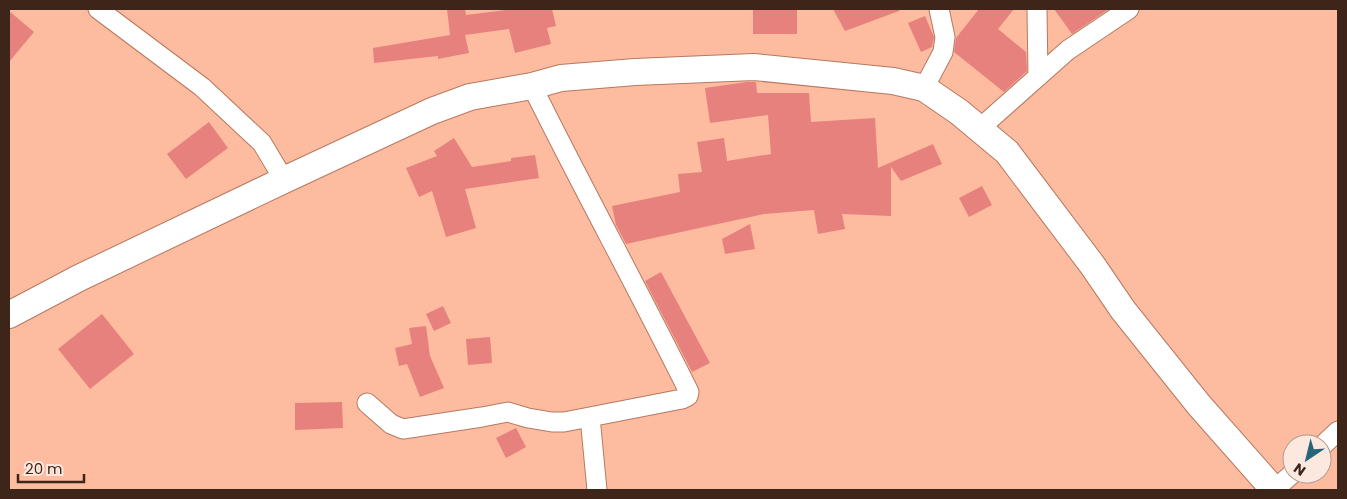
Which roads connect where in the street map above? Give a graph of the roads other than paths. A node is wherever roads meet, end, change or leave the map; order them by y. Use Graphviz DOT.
graph roads {
  1 [pos="98,9"];
  2 [pos="939,9"];
  3 [pos="1037,9"];
  4 [pos="1130,9"];
  5 [pos="1038,77"];
  6 [pos="532,86"];
  7 [pos="924,88"];
  8 [pos="978,129"];
  9 [pos="284,180"];
  10 [pos="9,315"];
  11 [pos="367,403"];
  12 [pos="590,417"];
  13 [pos="597,490"];
  14 [pos="1274,490"];
  1 -- 9 [label="street"];
  2 -- 7 [label="street"];
  3 -- 5 [label="street"];
  4 -- 5 [label="street"];
  5 -- 8 [label="street"];
  6 -- 7 [label="street"];
  6 -- 9 [label="street"];
  6 -- 12 [label="street"];
  7 -- 8 [label="street"];
  8 -- 14 [label="street"];
  9 -- 10 [label="street"];
  11 -- 12 [label="street"];
  12 -- 13 [label="street"];
}
